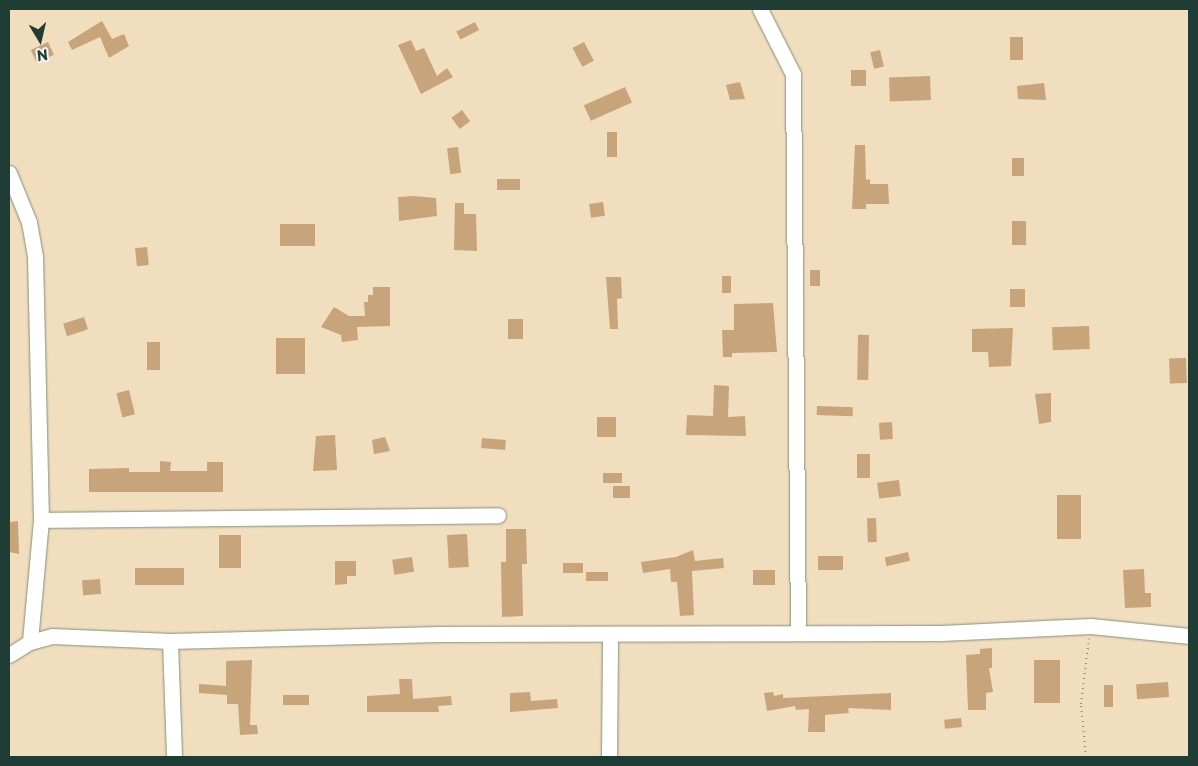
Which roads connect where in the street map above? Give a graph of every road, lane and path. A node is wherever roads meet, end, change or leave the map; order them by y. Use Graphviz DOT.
graph roads {
  1 [pos="760,9"];
  2 [pos="9,173"];
  3 [pos="498,515"];
  4 [pos="41,520"];
  5 [pos="1090,626"];
  6 [pos="798,632"];
  7 [pos="610,636"];
  8 [pos="1189,636"];
  9 [pos="170,641"];
  10 [pos="30,642"];
  11 [pos="9,655"];
  12 [pos="174,757"];
  13 [pos="609,757"];
  14 [pos="1086,757"];
  1 -- 6 [label="street"];
  2 -- 4 [label="street"];
  3 -- 4 [label="street"];
  4 -- 10 [label="street"];
  5 -- 6 [label="street"];
  5 -- 8 [label="street"];
  5 -- 14 [label="path"];
  6 -- 7 [label="street"];
  7 -- 9 [label="street"];
  7 -- 13 [label="street"];
  9 -- 10 [label="street"];
  9 -- 12 [label="street"];
  10 -- 11 [label="street"];
}
